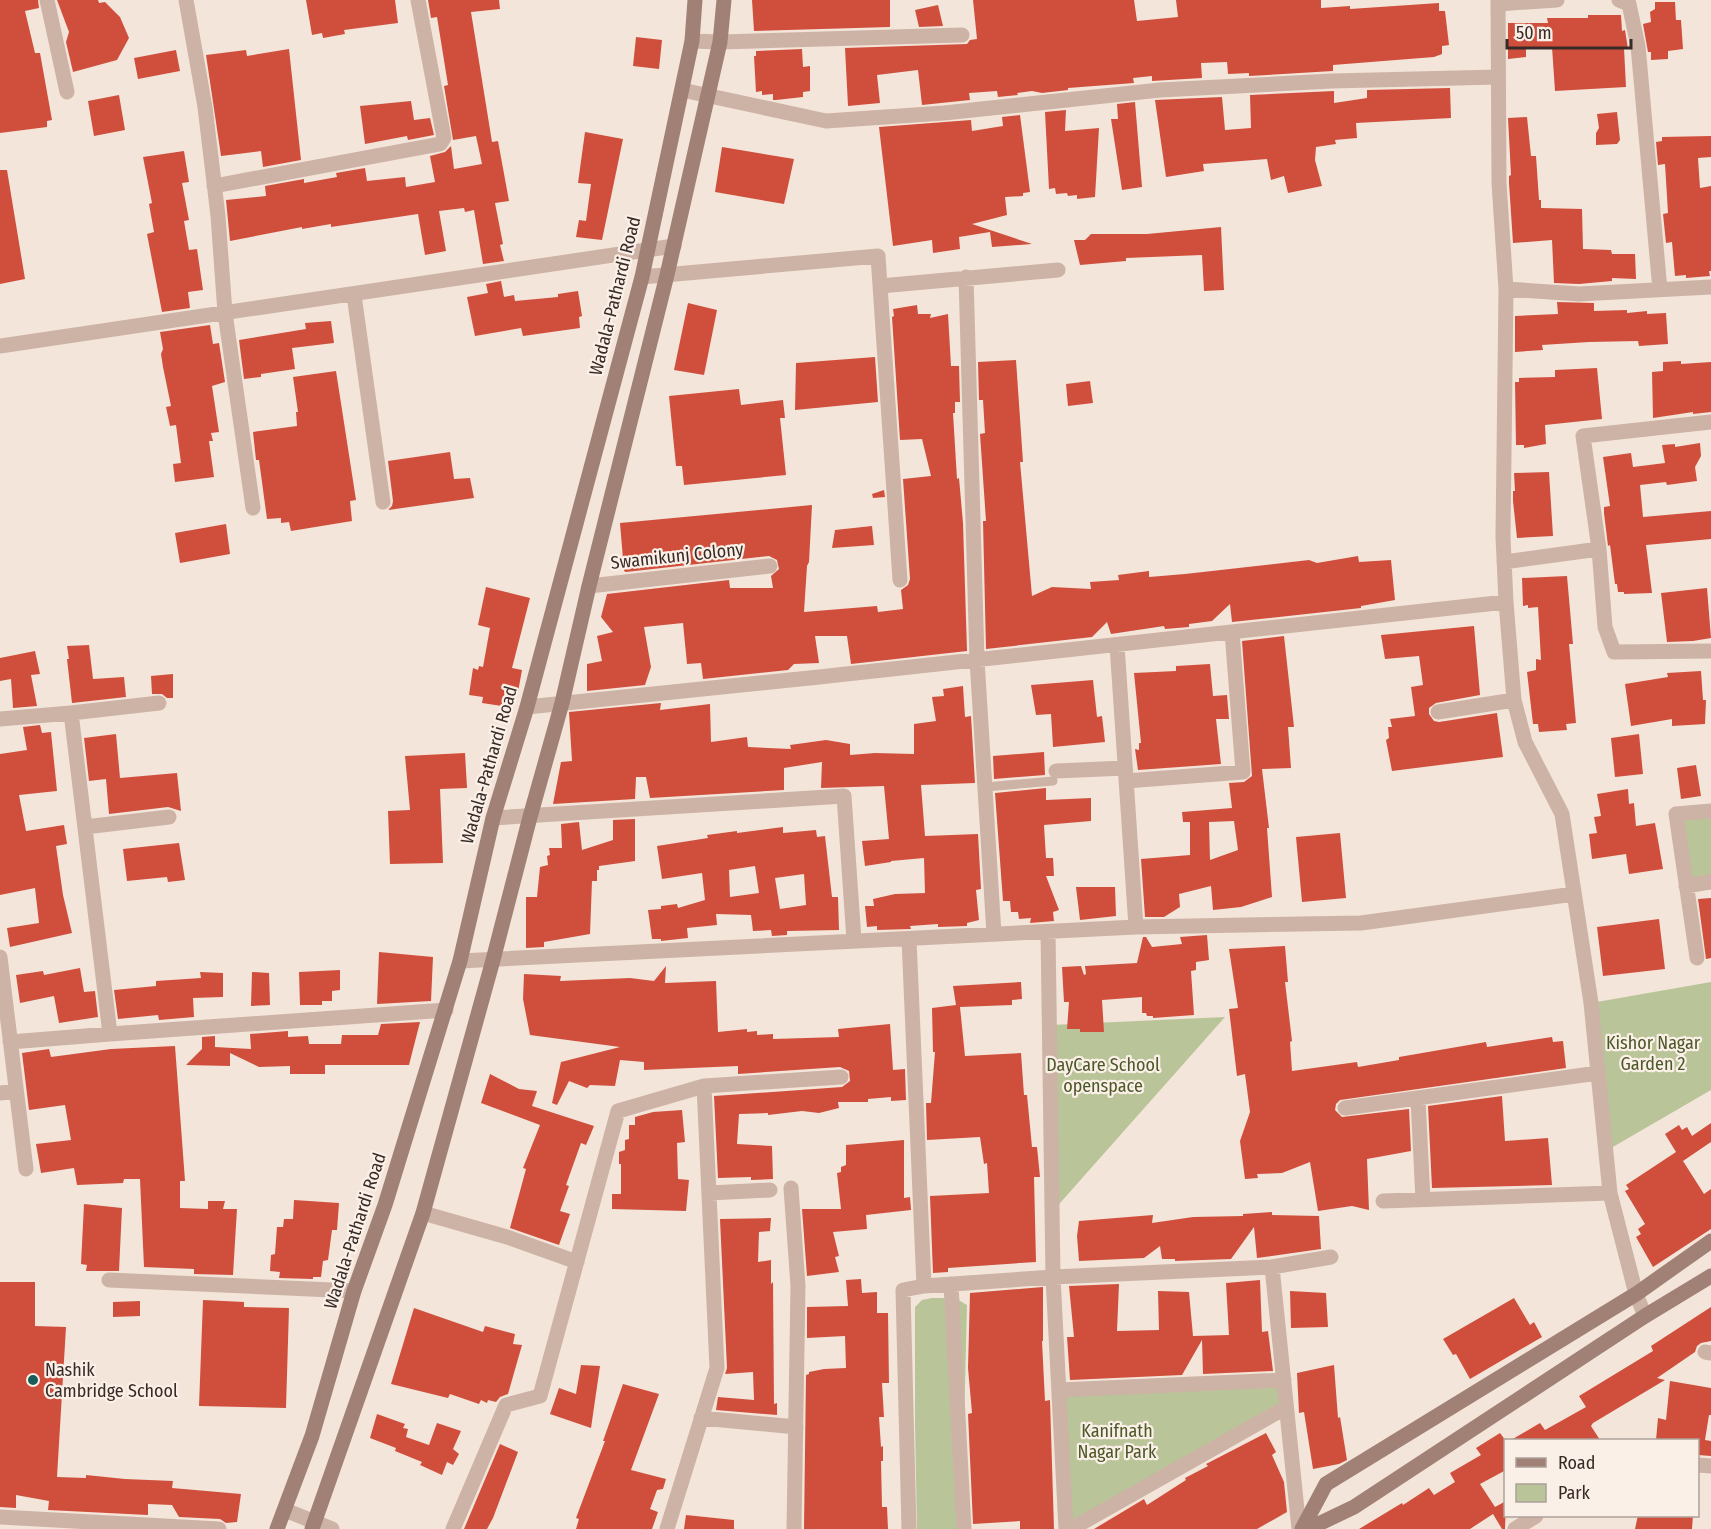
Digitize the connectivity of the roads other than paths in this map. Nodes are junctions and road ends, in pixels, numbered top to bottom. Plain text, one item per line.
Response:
1 (46, 0) edge
2 (186, 0) edge
3 (418, 0) edge
4 (695, 0) edge
5 (724, 0) edge
6 (1557, 0) edge
7 (1619, 0) edge
8 (1498, 2) edge
9 (962, 35) dead end
10 (692, 41) junction
11 (720, 42) junction
12 (1498, 77) junction
13 (682, 90) junction
14 (67, 92) dead end
15 (708, 95) junction
16 (214, 186) junction
17 (674, 246) junction
18 (648, 251) junction
19 (1058, 270) dead end
20 (667, 275) junction
21 (642, 277) junction
22 (966, 277) junction
23 (880, 286) junction
24 (1711, 287) edge
25 (1506, 289) junction
26 (1660, 290) junction
27 (354, 295) junction
28 (225, 313) junction
29 (0, 346) edge
30 (1711, 422) edge
31 (382, 502) dead end
32 (253, 508) dead end
33 (1599, 549) junction
34 (1504, 562) junction
35 (770, 566) dead end
36 (900, 580) dead end
37 (589, 586) junction
38 (1506, 602) junction
39 (1232, 632) junction
40 (1117, 645) junction
41 (1711, 651) edge
42 (977, 660) junction
43 (1514, 700) junction
44 (159, 703) dead end
45 (562, 703) junction
46 (526, 707) junction
47 (1438, 712) dead end
48 (70, 713) junction
49 (0, 719) edge
50 (1126, 774) junction
51 (1055, 776) joint
52 (986, 787) junction
53 (1711, 811) edge
54 (530, 817) junction
55 (169, 818) dead end
56 (493, 818) junction
57 (85, 827) junction
58 (1711, 882) edge
59 (1686, 886) junction
60 (1574, 894) junction
61 (1136, 927) junction
62 (1048, 932) junction
63 (994, 934) junction
64 (909, 939) junction
65 (854, 940) junction
66 (0, 957) edge
67 (1696, 958) dead end
68 (493, 960) junction
69 (460, 961) junction
70 (2, 998) edge
71 (446, 1010) junction
72 (110, 1034) junction
73 (10, 1042) junction
74 (1598, 1073) junction
75 (841, 1077) dead end
76 (704, 1086) junction
77 (16, 1091) junction
78 (0, 1092) edge
79 (1418, 1099) junction
80 (1345, 1108) dead end
81 (26, 1169) dead end
82 (791, 1188) dead end
83 (770, 1190) dead end
84 (709, 1193) junction
85 (1610, 1193) junction
86 (1423, 1200) junction
87 (1383, 1201) dead end
88 (423, 1213) junction
89 (1711, 1241) edge
90 (1331, 1257) dead end
91 (577, 1262) junction
92 (1272, 1267) junction
93 (1711, 1276) edge
94 (1053, 1277) junction
95 (109, 1280) dead end
96 (951, 1284) junction
97 (924, 1286) junction
98 (354, 1291) junction
99 (1636, 1294) junction
100 (1645, 1316) junction
101 (1284, 1380) junction
102 (1060, 1390) junction
103 (1285, 1408) junction
104 (701, 1418) junction
105 (796, 1428) junction
106 (285, 1510) junction
107 (0, 1517) edge
108 (1533, 1517) edge
109 (313, 1526) edge
110 (219, 1529) edge
111 (277, 1529) edge
112 (332, 1529) edge
113 (453, 1529) edge
114 (667, 1529) edge
115 (794, 1529) edge
116 (909, 1529) edge
117 (964, 1529) edge
118 (1066, 1529) edge
119 (1071, 1529) edge
120 (1300, 1529) edge
121 (1308, 1529) edge
122 (1515, 1529) edge

1 - 14 street
2 - 16 street
3 - 16 street
4 - 10 main road, Wadala-Pathardi Road
5 - 11 main road
6 - 8 street
7 - 26 street
8 - 12 street
9 - 11 street
10 - 11 street
10 - 13 main road, Wadala-Pathardi Road
11 - 15 main road
12 - 15 street
12 - 25 street
13 - 15 street
13 - 18 main road, Wadala-Pathardi Road
15 - 17 main road
16 - 28 street
17 - 18 street
17 - 20 main road
18 - 21 main road, Wadala-Pathardi Road
18 - 27 street
19 - 22 street
20 - 21 street
20 - 23 street
20 - 37 main road
21 - 46 main road, Wadala-Pathardi Road
22 - 23 street
22 - 42 street
23 - 36 street
24 - 26 street
25 - 26 street
25 - 34 street
27 - 28 street
27 - 31 street
28 - 29 street
28 - 32 street
30 - 33 street
33 - 34 street
33 - 41 street
34 - 38 street
35 - 37 street, Swamikunj Colony
37 - 45 main road
38 - 39 street
38 - 43 street
39 - 40 street
39 - 50 street
40 - 42 street
40 - 50 street
42 - 45 street
42 - 52 street
43 - 47 street
43 - 60 street
44 - 48 street
45 - 46 street
45 - 54 main road
46 - 56 main road, Wadala-Pathardi Road
48 - 49 street
48 - 57 street
50 - 51 street
50 - 61 street
51 - 52 lane
52 - 63 street
53 - 59 street
54 - 56 street
54 - 65 street
54 - 68 main road
55 - 57 street
56 - 69 main road, Wadala-Pathardi Road
57 - 72 street
58 - 59 street
59 - 67 street
60 - 61 street
60 - 74 street
61 - 62 street
62 - 63 street
62 - 94 street
63 - 64 street
64 - 65 street
64 - 97 street
65 - 68 street
66 - 70 street
68 - 69 street
68 - 88 main road
69 - 71 main road, Wadala-Pathardi Road
70 - 73 street
71 - 72 street
71 - 98 main road, Wadala-Pathardi Road
72 - 73 street
73 - 77 street
74 - 79 street
74 - 85 street
75 - 76 street
76 - 84 street
76 - 91 street
77 - 78 street
77 - 81 street
79 - 80 street
79 - 86 street
82 - 105 street
83 - 84 street
84 - 104 street
85 - 86 street
85 - 99 street
86 - 87 street
88 - 91 street
88 - 109 main road
89 - 99 main road
90 - 92 street
91 - 113 street
92 - 94 street
92 - 101 street
93 - 100 main road
94 - 96 street
94 - 102 street
95 - 98 street
96 - 97 street
96 - 117 street
97 - 116 street
98 - 106 main road, Wadala-Pathardi Road
99 - 100 street
99 - 120 main road
100 - 121 main road
101 - 102 street
101 - 103 street
102 - 118 street
103 - 119 street
103 - 120 street
104 - 105 street
104 - 114 street
105 - 115 street
106 - 109 street
106 - 111 main road, Wadala-Pathardi Road
107 - 110 street
108 - 122 street
109 - 112 street

